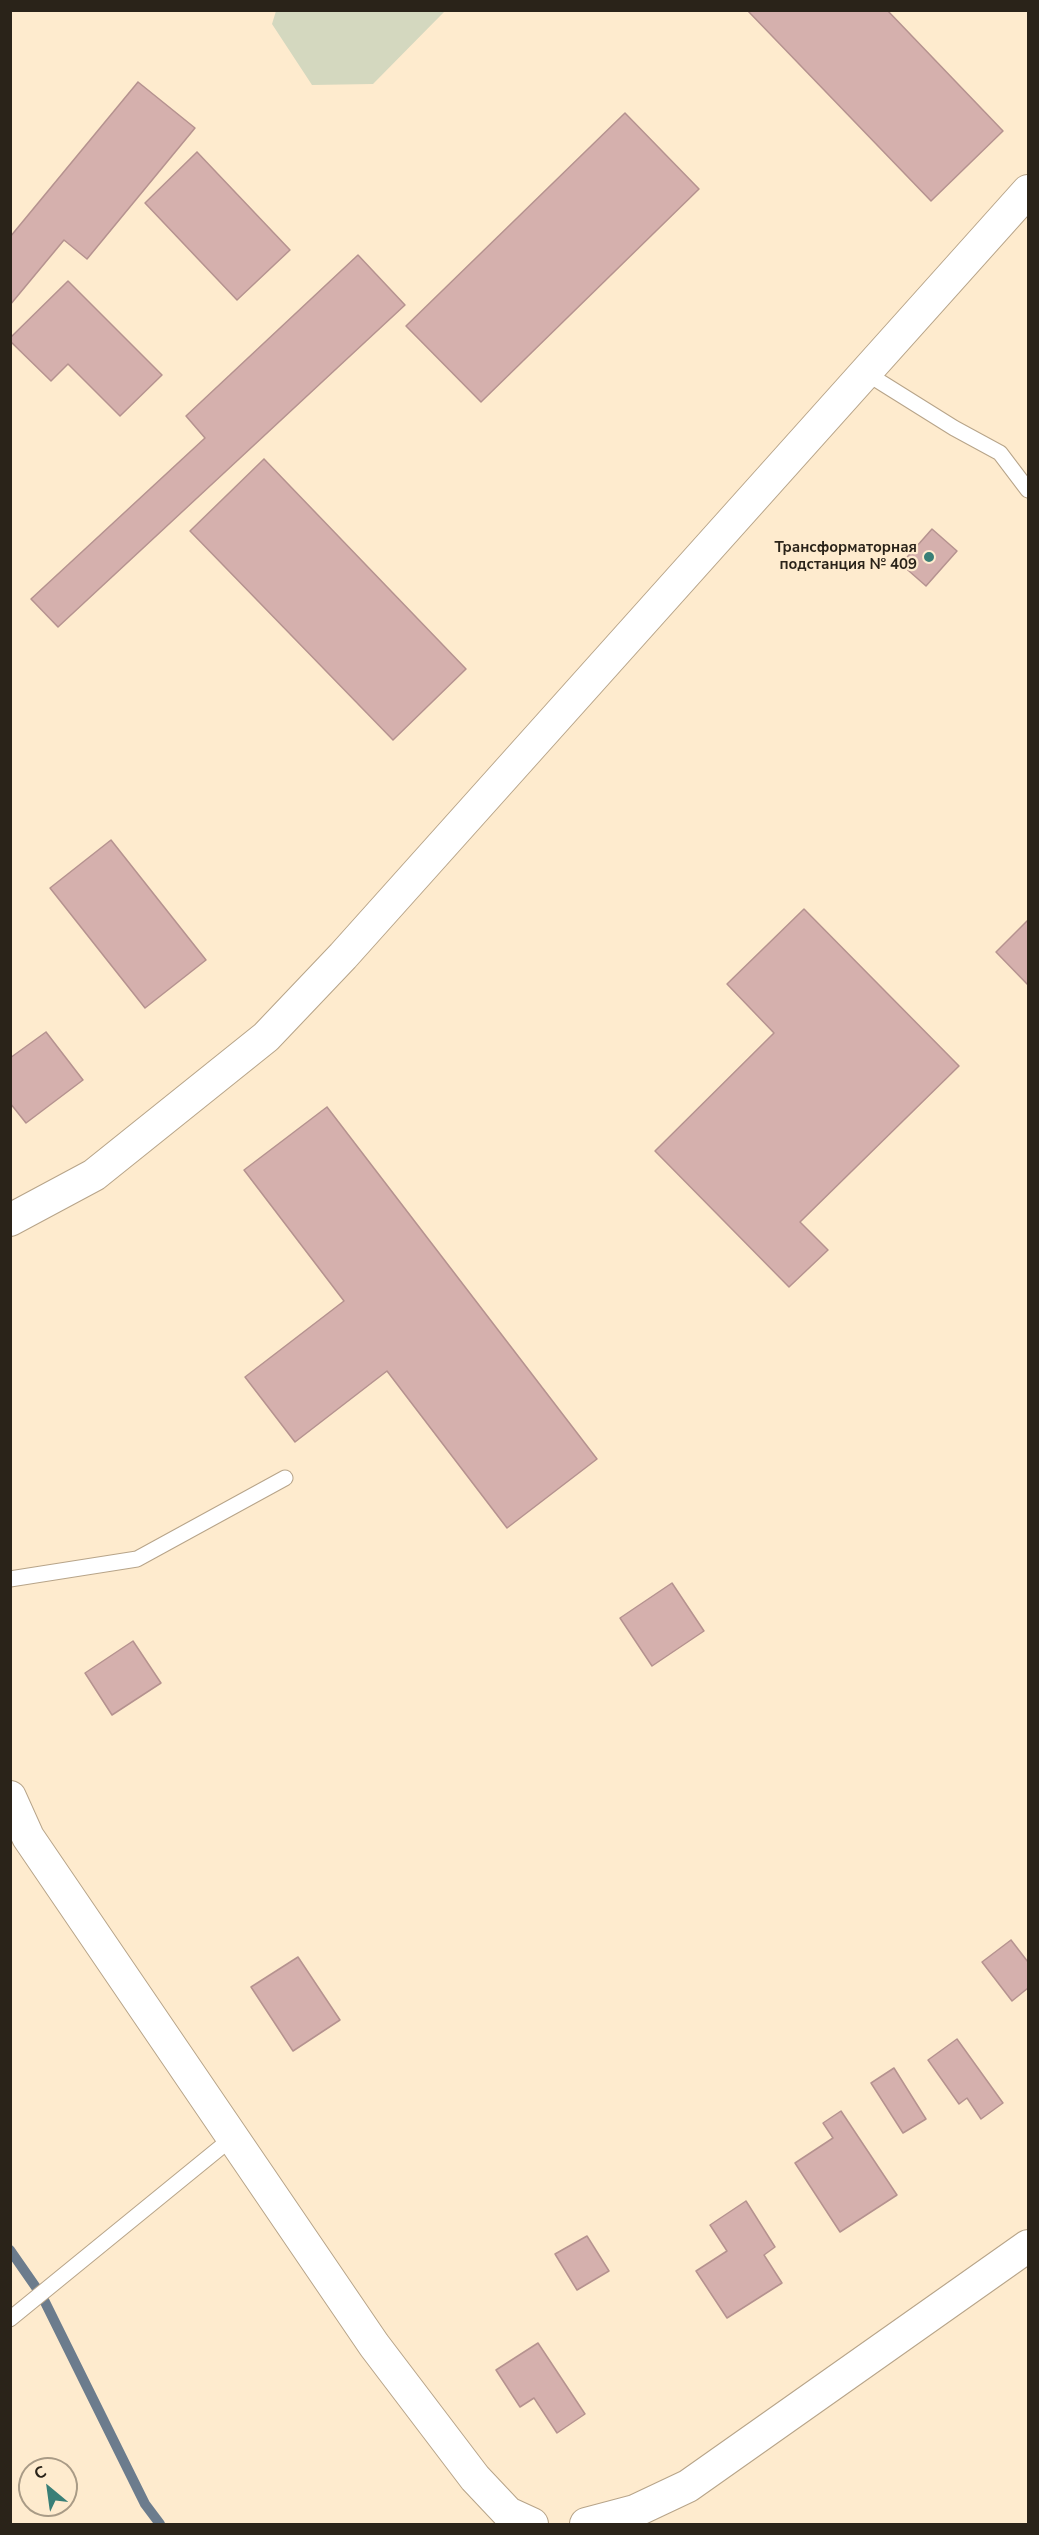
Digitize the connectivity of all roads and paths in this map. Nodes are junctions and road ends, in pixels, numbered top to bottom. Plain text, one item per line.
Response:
1 (1029, 191) edge
2 (866, 373) junction
3 (1029, 490) edge
4 (10, 1220) edge
5 (285, 1478) dead end
6 (10, 1580) edge
7 (10, 1797) edge
8 (232, 2138) junction
9 (1029, 2246) edge
10 (10, 2319) edge
11 (532, 2524) edge
12 (586, 2524) edge

1 - 2 street
2 - 3 lane
2 - 4 street
5 - 6 lane
7 - 8 street
8 - 10 lane
8 - 11 street
9 - 12 street

